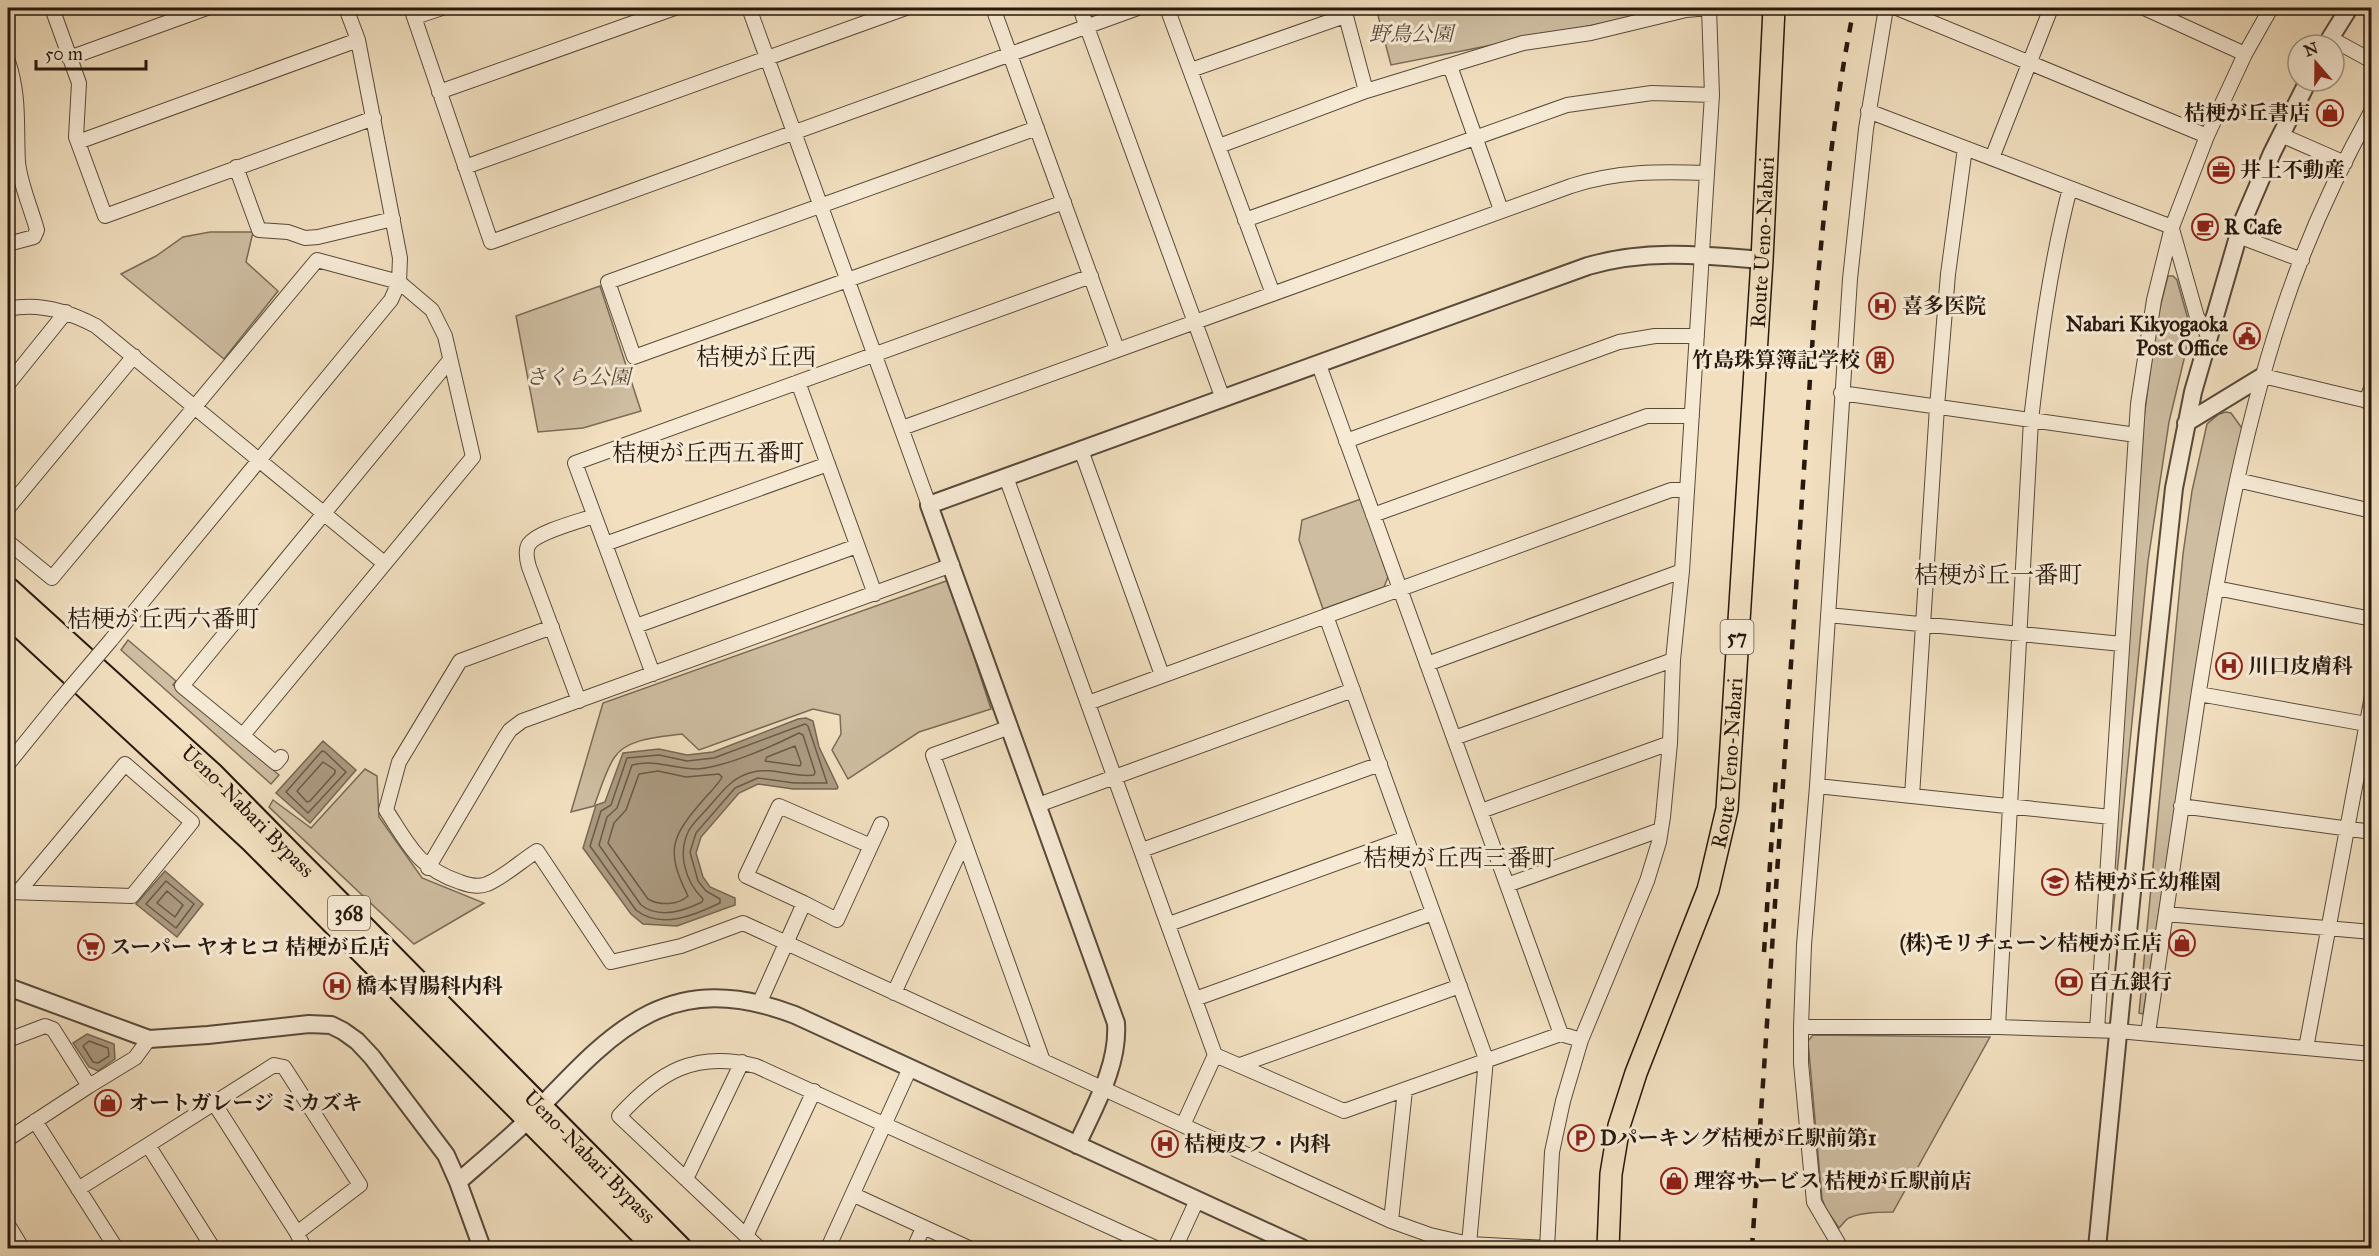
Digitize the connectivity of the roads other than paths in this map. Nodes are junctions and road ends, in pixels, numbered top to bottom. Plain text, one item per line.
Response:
1 (52, 8) edge
2 (207, 8) edge
3 (346, 8) edge
4 (442, 8) edge
5 (675, 8) edge
6 (749, 8) edge
7 (906, 8) edge
8 (993, 8) edge
9 (1080, 8) edge
10 (1138, 8) edge
11 (1167, 8) edge
12 (1774, 8) edge
13 (1886, 8) edge
14 (1897, 8) edge
15 (2051, 8) edge
16 (2144, 8) edge
17 (2271, 8) edge
18 (2349, 8) edge
19 (413, 12) edge
20 (1344, 12) edge
21 (1087, 26) junction
22 (2333, 33) edge
23 (357, 40) junction
24 (2346, 49) edge
25 (1010, 54) junction
26 (2245, 54) junction
27 (767, 57) junction
28 (69, 58) junction
29 (8, 61) edge
30 (2372, 61) edge
31 (2030, 62) junction
32 (1450, 66) junction
33 (1191, 70) junction
34 (1366, 91) junction
35 (12, 92) edge
36 (439, 92) junction
37 (2302, 93) edge
38 (1712, 95) junction
39 (2372, 110) edge
40 (1868, 111) junction
41 (374, 118) junction
42 (1037, 128) junction
43 (794, 132) junction
44 (2281, 135) junction
45 (2207, 136) junction
46 (1475, 137) junction
47 (78, 142) junction
48 (1219, 146) junction
49 (1965, 148) junction
50 (1992, 158) junction
51 (2345, 163) junction
52 (13, 166) edge
53 (236, 167) junction
54 (465, 167) junction
55 (1707, 173) junction
56 (2070, 188) junction
57 (1064, 202) junction
58 (821, 206) junction
59 (1501, 210) junction
60 (393, 219) junction
61 (1245, 220) junction
62 (2172, 227) junction
63 (2238, 236) junction
64 (8, 244) edge
65 (1702, 255) junction
66 (1762, 260) junction
67 (2302, 260) junction
68 (1091, 276) junction
69 (847, 280) junction
70 (399, 282) junction
71 (1273, 294) junction
72 (8, 309) edge
73 (66, 312) junction
74 (1195, 321) junction
75 (2208, 335) junction
76 (1696, 336) junction
77 (1117, 349) junction
78 (874, 354) junction
79 (134, 356) junction
80 (450, 360) junction
81 (1319, 365) junction
82 (2263, 376) junction
83 (798, 382) junction
84 (8, 384) edge
85 (2372, 386) edge
86 (1841, 393) junction
87 (1223, 399) junction
88 (2369, 402) edge
89 (196, 407) junction
90 (1937, 407) junction
91 (1692, 416) junction
92 (2031, 420) junction
93 (2187, 423) junction
94 (902, 428) junction
95 (2136, 435) junction
96 (1346, 441) junction
97 (1081, 450) junction
98 (260, 460) junction
99 (828, 464) junction
100 (1006, 477) junction
101 (2238, 480) junction
102 (1687, 490) junction
103 (929, 505) junction
104 (8, 508) edge
105 (2372, 511) edge
106 (324, 513) junction
107 (1373, 515) junction
108 (594, 516) junction
109 (8, 542) edge
110 (605, 544) junction
111 (857, 546) junction
112 (384, 562) junction
113 (952, 565) junction
114 (1682, 571) junction
115 (2216, 588) junction
116 (8, 589) edge
117 (1400, 589) junction
118 (875, 594) junction
119 (8, 615) edge
120 (1827, 615) junction
121 (1326, 616) junction
122 (2372, 619) edge
123 (1924, 626) junction
124 (552, 627) junction
125 (636, 627) junction
126 (2019, 634) junction
127 (2122, 644) junction
128 (1673, 660) junction
129 (1427, 664) junction
130 (653, 674) junction
131 (1162, 675) junction
132 (1353, 690) junction
133 (2199, 694) junction
134 (2372, 696) edge
135 (579, 701) junction
136 (1088, 702) junction
137 (2368, 724) edge
138 (1010, 727) junction
139 (243, 735) junction
140 (1454, 738) junction
141 (1670, 743) junction
142 (281, 757) dead end
143 (8, 764) edge
144 (1380, 764) junction
145 (1115, 776) junction
146 (1817, 786) junction
147 (1912, 796) junction
148 (1038, 805) junction
149 (2181, 806) junction
150 (2009, 807) junction
151 (1481, 811) junction
152 (2111, 817) junction
153 (881, 824) dead end
154 (2346, 828) junction
155 (1660, 830) junction
156 (2372, 832) edge
157 (1406, 838) junction
158 (964, 842) junction
159 (871, 846) junction
160 (1142, 850) junction
161 (428, 868) junction
162 (1507, 885) junction
163 (13, 892) edge
164 (804, 903) junction
165 (1433, 913) junction
166 (2166, 914) junction
167 (1169, 924) junction
168 (2329, 929) junction
169 (2372, 933) edge
170 (785, 944) junction
171 (1460, 986) junction
172 (8, 987) edge
173 (894, 993) junction
174 (1195, 999) junction
175 (759, 1004) junction
176 (1801, 1027) junction
177 (1998, 1027) junction
178 (2097, 1030) junction
179 (2118, 1031) junction
180 (2148, 1033) junction
181 (1561, 1034) junction
182 (149, 1039) junction
183 (8, 1040) edge
184 (1581, 1040) junction
185 (2306, 1048) junction
186 (2372, 1054) edge
187 (1215, 1055) junction
188 (1486, 1059) junction
189 (1043, 1061) junction
190 (742, 1062) junction
191 (1240, 1065) junction
192 (910, 1068) junction
193 (89, 1086) junction
194 (1102, 1090) junction
195 (1405, 1090) junction
196 (814, 1091) junction
197 (214, 1103) junction
198 (534, 1113) junction
199 (35, 1121) junction
200 (886, 1124) junction
201 (1183, 1125) junction
202 (8, 1139) edge
203 (147, 1145) junction
204 (1077, 1145) junction
205 (686, 1179) junction
206 (458, 1182) junction
207 (78, 1189) junction
208 (854, 1195) junction
209 (1197, 1200) junction
210 (1391, 1221) junction
211 (8, 1225) edge
212 (923, 1228) junction
213 (297, 1233) junction
214 (746, 1236) junction
215 (1468, 1244) junction
216 (22, 1248) edge
217 (116, 1248) edge
218 (213, 1248) edge
219 (304, 1248) edge
220 (482, 1248) edge
221 (656, 1248) edge
222 (680, 1248) edge
223 (759, 1248) edge
224 (828, 1248) edge
225 (914, 1248) edge
226 (969, 1248) edge
227 (1156, 1248) edge
228 (1175, 1248) edge
229 (1302, 1248) edge
230 (1608, 1248) edge
231 (1840, 1248) edge
232 (2097, 1248) edge

1 - 28 street
2 - 28 street
3 - 23 street
4 - 19 street
5 - 36 street
6 - 27 street
7 - 27 street
8 - 25 street
9 - 21 street
10 - 21 street
11 - 33 street
12 - 66 main road, Route Ueno-Nabari / 57
13 - 40 street
14 - 31 street
15 - 31 street
16 - 26 street
17 - 26 street
18 - 22 street
19 - 36 street
20 - 33 street
20 - 34 street
21 - 25 street
21 - 74 street
23 - 41 street
23 - 47 street
24 - 30 street
25 - 42 street
25 - 43 street
26 - 45 street
27 - 43 street
27 - 54 street
28 - 47 street
29 - 35 street
31 - 45 street
31 - 50 street
32 - 34 street
32 - 38 street
32 - 46 street
33 - 48 street
34 - 48 street
35 - 52 street
36 - 54 street
37 - 44 street
38 - 46 street
38 - 55 street
39 - 51 street
40 - 49 street
40 - 86 street
41 - 53 street
41 - 60 street
42 - 57 street
42 - 58 street
43 - 54 street
43 - 58 street
44 - 51 street
44 - 63 street
45 - 62 street
46 - 59 street
46 - 61 street
47 - 53 street
48 - 61 street
49 - 50 street
49 - 90 street
50 - 56 street
51 - 67 street
52 - 64 street
53 - 60 street
55 - 59 street
55 - 65 street
56 - 62 street
56 - 92 street
57 - 68 street
57 - 69 street
58 - 69 street
58 - 69 street
59 - 71 street
60 - 70 street
61 - 71 street
62 - 75 street
62 - 95 street
63 - 67 street
63 - 75 street
65 - 66 street
65 - 76 street
65 - 81 street
66 - 230 main road, Route Ueno-Nabari / 57
67 - 82 street
68 - 77 street
68 - 78 street
69 - 78 street
70 - 80 street
70 - 89 street
70 - 98 street
71 - 74 street
72 - 73 street
73 - 79 street
73 - 84 street
74 - 77 street
74 - 87 street
75 - 93 street
76 - 91 street
76 - 96 street
77 - 94 street
78 - 83 street
78 - 94 street
79 - 89 street
79 - 104 street
80 - 106 street
80 - 112 street
81 - 87 street
81 - 96 street
82 - 88 street
82 - 93 street
82 - 101 street
83 - 99 street
83 - 108 street
85 - 88 street
86 - 90 street
86 - 120 street
87 - 97 street
89 - 98 street
89 - 109 street
90 - 92 street
90 - 123 street
91 - 102 street
91 - 107 street
92 - 95 street
92 - 126 street
93 - 179 street
94 - 103 street
95 - 127 street
96 - 107 street
97 - 100 street
97 - 131 street
98 - 106 street
98 - 143 street, bridge
99 - 110 street
99 - 111 street
100 - 103 street
100 - 136 street
101 - 105 street
101 - 115 street
102 - 114 street
102 - 117 street
103 - 113 street
106 - 112 street
106 - 139 street
107 - 117 street
108 - 110 street
108 - 124 street
110 - 125 street
111 - 118 street
111 - 125 street
112 - 139 street
113 - 118 street
113 - 138 street
114 - 128 street
114 - 129 street
115 - 122 street
115 - 133 street
116 - 198 highway, Ueno-Nabari Bypass / 368
117 - 121 street
117 - 129 street
118 - 130 street
119 - 198 highway, Ueno-Nabari Bypass / 368
120 - 123 street
120 - 146 street
121 - 131 street
121 - 132 street
123 - 126 street
123 - 147 street
124 - 135 street
124 - 161 street
125 - 130 street
126 - 127 street
126 - 150 street
127 - 152 street
128 - 140 street
128 - 141 street
129 - 140 street
130 - 135 street
131 - 136 street
132 - 144 street
132 - 145 street
133 - 137 street
133 - 149 street
134 - 137 street
135 - 161 street
136 - 145 street
137 - 154 street
138 - 148 street
138 - 158 street
139 - 142 street
140 - 151 street
141 - 151 street
141 - 155 street
144 - 157 street
144 - 160 street
145 - 148 street
145 - 160 street
146 - 147 street
146 - 176 street
147 - 150 street
148 - 194 street
149 - 154 street
149 - 166 street
150 - 152 street
150 - 177 street
151 - 162 street
152 - 178 street
153 - 159 street
154 - 156 street
154 - 168 street
155 - 162 street
155 - 184 street
157 - 165 street
157 - 167 street
158 - 173 street
158 - 189 street
159 - 164 street
159 - 164 street
160 - 167 street
161 - 170 street
162 - 181 street
163 - 163 street
164 - 170 street
165 - 171 street
165 - 174 street
166 - 168 street
166 - 180 street
167 - 174 street
168 - 169 street
168 - 185 street
170 - 173 street
170 - 175 street
171 - 188 street
171 - 191 street
172 - 182 street
173 - 189 street
174 - 187 street
175 - 192 street
175 - 198 street
176 - 177 street
176 - 231 street
177 - 178 street
178 - 179 street
179 - 180 street
179 - 232 street
180 - 185 street
181 - 184 street
181 - 188 street
182 - 193 street
182 - 206 street
183 - 193 street
184 - 215 street
185 - 186 street
187 - 191 street
187 - 201 street
188 - 195 street
188 - 215 street
189 - 194 street
190 - 196 street
190 - 205 street
190 - 205 street
191 - 195 street
192 - 200 street
192 - 204 street
193 - 199 street
194 - 201 street
194 - 204 street
195 - 210 street
196 - 200 street
196 - 214 street
197 - 203 street
197 - 213 street
197 - 213 street
198 - 206 street
198 - 221 highway, Ueno-Nabari Bypass / 368
198 - 222 highway, Ueno-Nabari Bypass / 368
199 - 202 street
199 - 207 street
200 - 208 street
200 - 227 street
201 - 210 street
203 - 207 street
203 - 218 street
204 - 209 street
205 - 214 street
206 - 220 street
207 - 217 street
208 - 212 street
208 - 224 street
209 - 228 street
209 - 229 street
210 - 215 street
211 - 216 street
212 - 225 street
212 - 226 street
213 - 219 street
214 - 223 street

